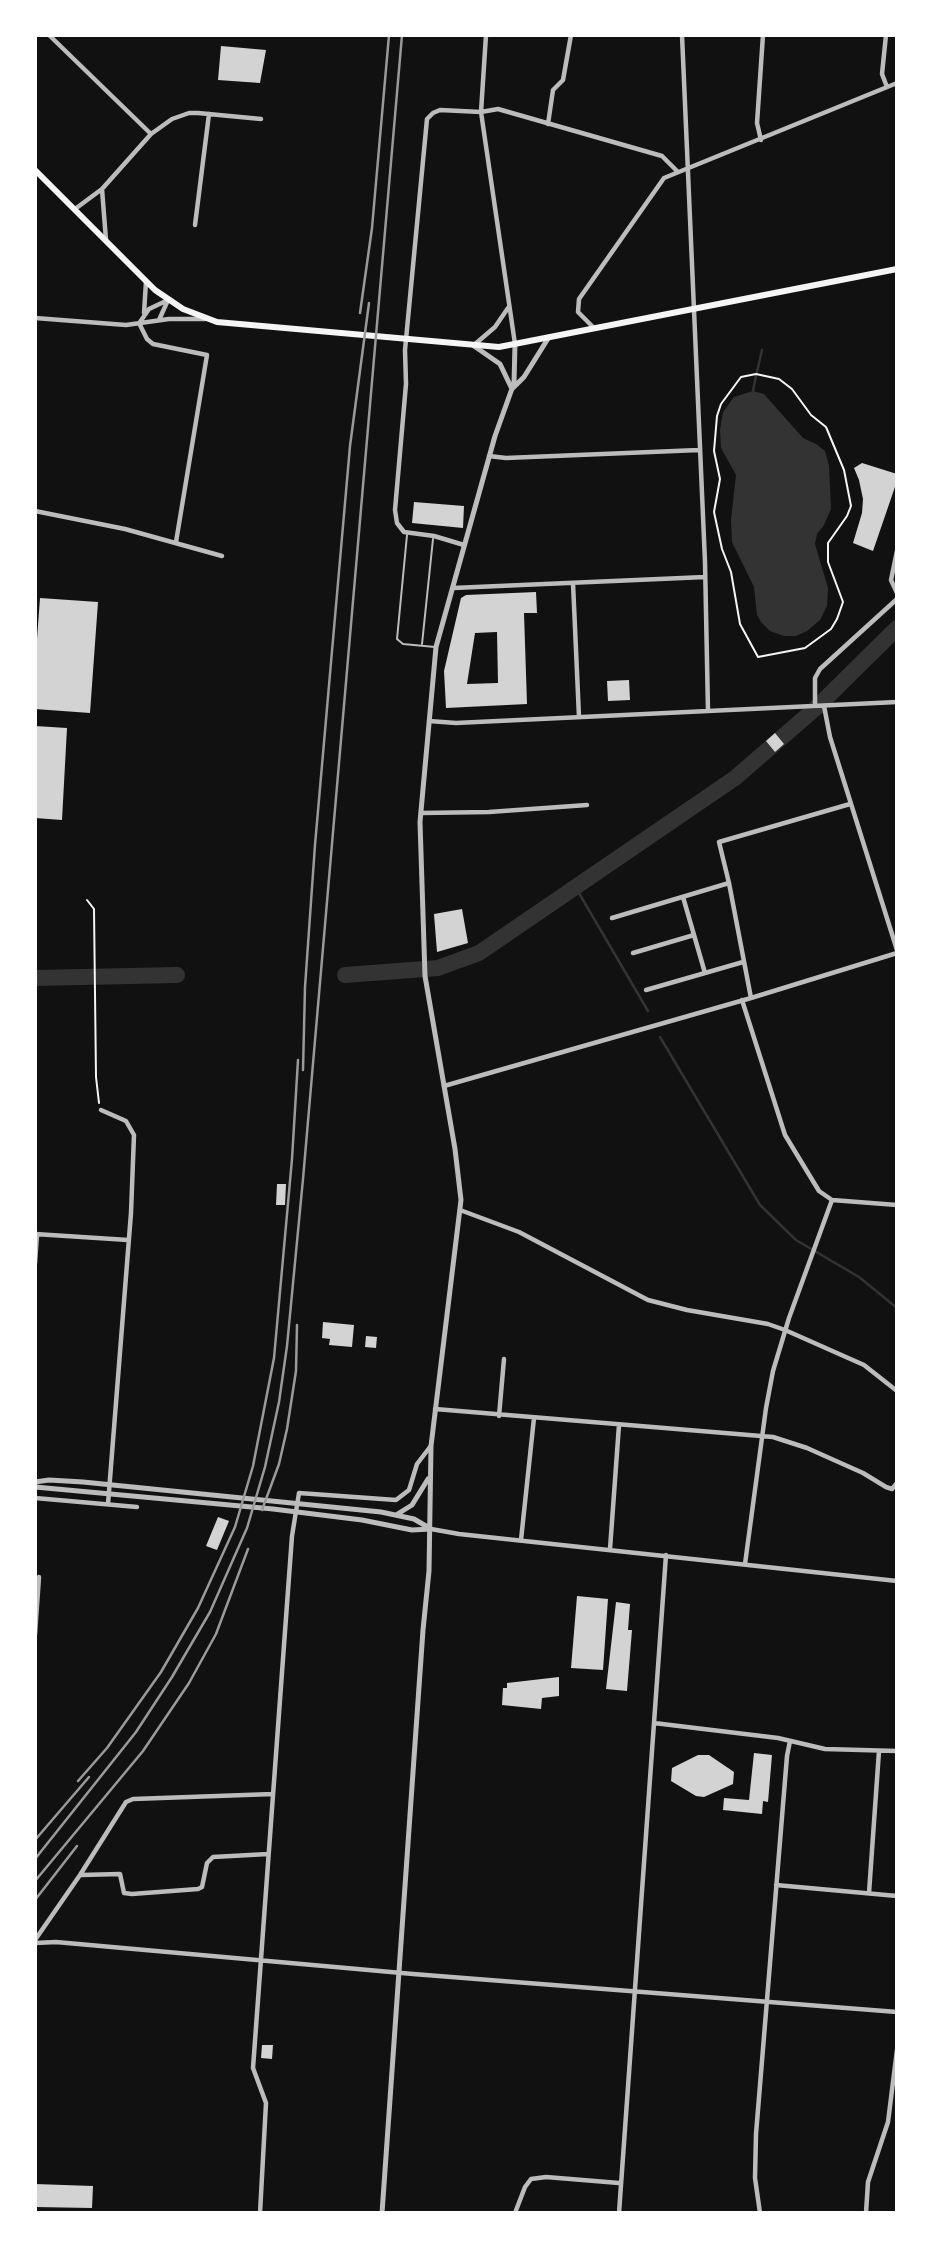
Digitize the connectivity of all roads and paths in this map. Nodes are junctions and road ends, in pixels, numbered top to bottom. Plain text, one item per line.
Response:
1 (49, 35) edge
2 (486, 35) edge
3 (570, 35) edge
4 (682, 35) edge
5 (763, 35) edge
6 (887, 35) edge
7 (897, 83) edge
8 (887, 87) junction
9 (481, 112) junction
10 (209, 114) junction
11 (261, 119) dead end
12 (548, 124) junction
13 (150, 134) junction
14 (761, 140) junction
15 (688, 167) junction
16 (35, 170) edge
17 (677, 171) junction
18 (102, 189) junction
19 (75, 209) junction
20 (195, 225) dead end
21 (106, 241) junction
22 (897, 269) edge
23 (146, 282) junction
24 (168, 300) junction
25 (508, 307) junction
26 (694, 308) junction
27 (144, 314) junction
28 (35, 318) edge
29 (205, 319) junction
30 (158, 321) junction
31 (139, 323) junction
32 (593, 327) junction
33 (549, 337) junction
34 (515, 344) junction
35 (474, 346) junction
36 (512, 390) junction
37 (699, 450) junction
38 (489, 456) junction
39 (35, 511) edge
40 (407, 533) junction
41 (434, 536) junction
42 (176, 542) junction
43 (464, 545) junction
44 (897, 551) edge
45 (222, 556) dead end
46 (705, 577) junction
47 (573, 583) junction
48 (453, 588) junction
49 (897, 593) edge
50 (897, 599) edge
51 (421, 646) junction
52 (436, 647) junction
53 (785, 652) joint
54 (897, 702) edge
55 (815, 706) junction
56 (824, 706) junction
57 (708, 711) junction
58 (579, 717) junction
59 (428, 721) junction
60 (850, 804) junction
61 (587, 805) dead end
62 (421, 813) junction
63 (729, 883) junction
64 (683, 897) junction
65 (87, 900) dead end
66 (612, 918) dead end
67 (694, 935) junction
68 (897, 951) edge
69 (633, 953) dead end
70 (743, 962) junction
71 (705, 973) junction
72 (646, 990) dead end
73 (751, 998) junction
74 (742, 1000) junction
75 (444, 1086) junction
76 (102, 1110) joint
77 (832, 1200) junction
78 (897, 1205) edge
79 (460, 1210) junction
80 (36, 1235) edge
81 (129, 1240) junction
82 (35, 1263) edge
83 (785, 1330) junction
84 (503, 1359) dead end
85 (897, 1391) edge
86 (435, 1409) junction
87 (499, 1416) junction
88 (534, 1418) junction
89 (619, 1425) junction
90 (762, 1435) junction
91 (431, 1446) junction
92 (429, 1477) junction
93 (897, 1483) edge
94 (35, 1484) edge
95 (95, 1487) junction
96 (35, 1498) edge
97 (108, 1504) junction
98 (137, 1507) dead end
99 (396, 1515) junction
100 (430, 1529) junction
101 (521, 1540) junction
102 (610, 1549) junction
103 (666, 1555) junction
104 (746, 1564) junction
105 (38, 1577) dead end
106 (897, 1581) edge
107 (35, 1634) edge
108 (654, 1723) junction
109 (790, 1741) junction
110 (879, 1751) junction
111 (897, 1751) edge
112 (273, 1794) junction
113 (268, 1854) junction
114 (80, 1875) junction
115 (776, 1885) junction
116 (869, 1893) junction
117 (897, 1896) edge
118 (35, 1942) edge
119 (260, 1959) junction
120 (400, 1972) junction
121 (636, 1990) junction
122 (767, 2001) junction
123 (897, 2012) edge
124 (897, 2050) edge
125 (620, 2183) junction
126 (260, 2213) edge
127 (382, 2213) edge
128 (515, 2213) edge
129 (619, 2213) edge
130 (760, 2213) edge
131 (866, 2213) edge

1 - 13 street
2 - 9 street
3 - 12 street
4 - 15 street
5 - 14 street
6 - 8 street
7 - 8 street
8 - 14 street
9 - 12 street
9 - 25 street
9 - 40 street
10 - 11 street
10 - 13 street
10 - 20 street
12 - 17 street
13 - 18 street
14 - 15 street
15 - 17 street
15 - 26 street
16 - 19 main road
17 - 32 street
18 - 19 street
18 - 21 street
19 - 21 main road
21 - 23 main road
22 - 26 main road
23 - 24 main road
23 - 27 street
24 - 27 street
24 - 29 main road
24 - 30 street
25 - 34 street
25 - 35 street
26 - 32 main road
26 - 37 street
27 - 31 street
28 - 31 street
29 - 30 street
29 - 35 main road
30 - 31 street
31 - 42 street
32 - 33 main road
33 - 34 main road
33 - 36 street
34 - 35 main road
34 - 36 street
35 - 36 street
36 - 38 street
37 - 38 street
37 - 46 street
38 - 43 street
39 - 42 street
40 - 41 street
40 - 51 lane
41 - 43 street
41 - 51 lane
42 - 45 street
43 - 48 street
44 - 49 street
46 - 47 street
46 - 57 street
47 - 48 street
47 - 58 street
48 - 52 street
50 - 55 street
51 - 52 lane
52 - 59 street
53 - 53 path
54 - 56 street
55 - 56 street
55 - 57 street
56 - 60 street
57 - 58 street
58 - 59 street
59 - 62 street
60 - 63 street
60 - 68 street
61 - 62 street
62 - 75 street
63 - 64 street
63 - 70 street
64 - 66 street
64 - 67 street
65 - 76 path
67 - 69 street
67 - 71 street
68 - 73 street
70 - 71 street
70 - 73 street
71 - 72 street
73 - 74 street
74 - 75 street
74 - 77 street
75 - 79 street
76 - 81 street
77 - 78 street
77 - 83 street
79 - 83 street
79 - 86 street
80 - 81 street
80 - 82 street
81 - 97 street
83 - 85 street
83 - 90 street
84 - 87 street
86 - 87 street
86 - 91 street
87 - 88 street
88 - 89 street
88 - 101 street
89 - 90 street
89 - 102 street
90 - 93 street
90 - 104 street
91 - 92 street
91 - 112 street
92 - 99 street
92 - 100 street
94 - 95 street
95 - 99 street
95 - 100 street
96 - 97 street
97 - 98 street
99 - 100 street
100 - 101 street
100 - 120 street
101 - 102 street
102 - 103 street
103 - 104 street
103 - 108 street
104 - 106 street
105 - 107 street
108 - 109 street
108 - 121 street
109 - 110 street
109 - 115 street
110 - 111 street
110 - 116 street
112 - 113 street
112 - 114 street
113 - 114 street
113 - 119 street
114 - 118 street
115 - 116 street
115 - 122 street
116 - 117 street
118 - 119 street
119 - 120 street
119 - 126 street
120 - 121 street
120 - 127 street
121 - 122 street
121 - 125 street
122 - 123 street
122 - 130 street
124 - 131 street
125 - 128 street
125 - 129 street

